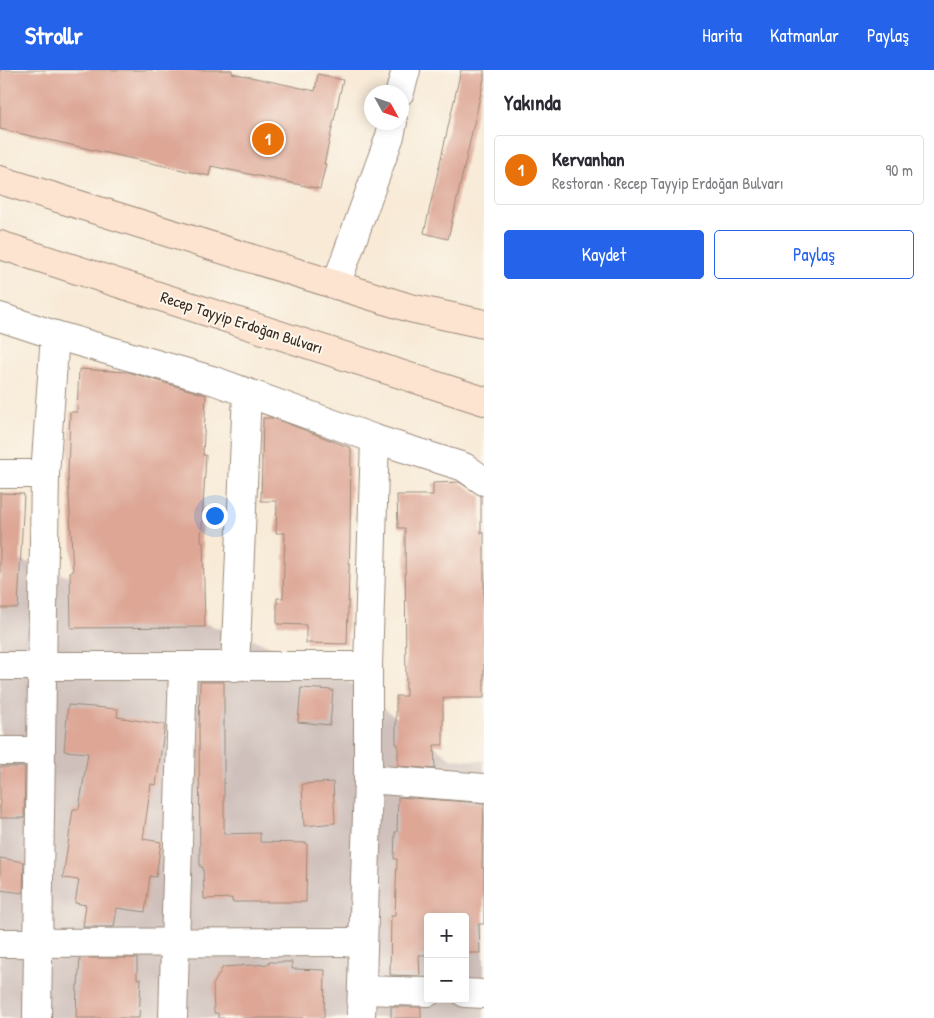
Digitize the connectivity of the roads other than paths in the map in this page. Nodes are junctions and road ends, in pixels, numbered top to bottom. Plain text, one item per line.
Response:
1 (406, 70) edge
2 (402, 85) edge
3 (391, 130) edge
4 (0, 180) edge
5 (0, 245) edge
6 (336, 285) junction
7 (0, 317) edge
8 (484, 324) edge
9 (55, 335) junction
10 (247, 393) junction
11 (484, 401) edge
12 (376, 439) junction
13 (0, 474) edge
14 (45, 474) junction
15 (484, 481) edge
16 (0, 666) edge
17 (42, 666) junction
18 (183, 666) junction
19 (235, 666) junction
20 (368, 666) junction
21 (0, 751) edge
22 (41, 751) junction
23 (368, 778) junction
24 (484, 788) edge
25 (363, 942) junction
26 (0, 943) edge
27 (38, 943) junction
28 (175, 943) junction
29 (362, 990) junction
30 (424, 992) edge
31 (469, 993) edge
32 (484, 994) edge
33 (38, 1018) edge
34 (172, 1018) edge
35 (361, 1018) edge

1 - 2 street
3 - 6 street
4 - 6 main road
5 - 11 main road, Recep Tayyip Erdoğan Bulvarı
6 - 8 main road
7 - 9 street
9 - 10 street
9 - 14 street
10 - 12 street
10 - 19 street
12 - 15 street
12 - 20 street
13 - 14 street
14 - 17 street
16 - 17 street
17 - 18 street
17 - 22 street
18 - 19 street
18 - 28 street
19 - 20 street
20 - 23 street
21 - 22 street
22 - 27 street
23 - 24 street
23 - 25 street
25 - 28 street
25 - 29 street
26 - 27 street
27 - 28 street
27 - 33 street
28 - 34 street
29 - 30 street
29 - 35 street
31 - 32 street

